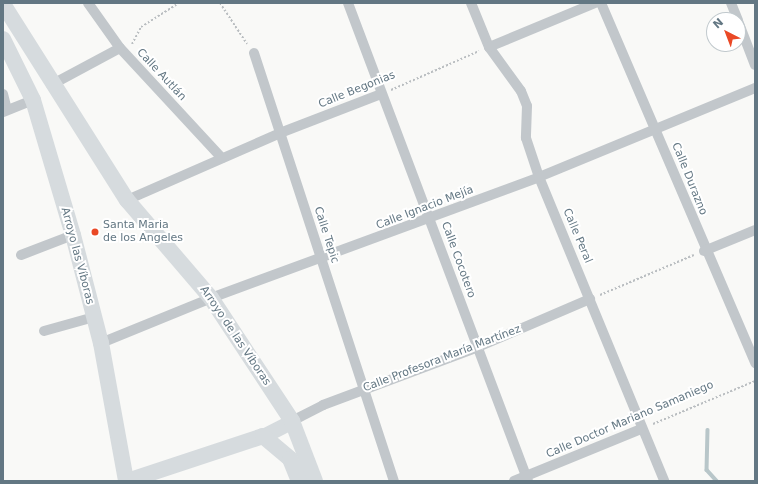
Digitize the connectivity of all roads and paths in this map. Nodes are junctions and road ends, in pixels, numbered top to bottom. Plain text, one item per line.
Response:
1 (88, 3) edge
2 (179, 3) edge
3 (220, 3) edge
4 (348, 3) edge
5 (471, 3) edge
6 (595, 3) edge
7 (601, 3) edge
8 (3, 4) edge
9 (3, 39) edge
10 (746, 41) edge
11 (489, 47) junction
12 (120, 48) junction
13 (254, 53) joint
14 (130, 59) junction
15 (755, 64) edge
16 (51, 85) junction
17 (755, 88) edge
18 (3, 94) edge
19 (381, 94) junction
20 (33, 100) junction
21 (5, 111) edge
22 (656, 129) junction
23 (280, 133) junction
24 (222, 158) junction
25 (539, 177) junction
26 (127, 200) junction
27 (430, 218) junction
28 (755, 230) edge
29 (73, 235) junction
30 (704, 250) junction
31 (21, 255) dead end
32 (322, 260) junction
33 (211, 298) junction
34 (590, 299) junction
35 (94, 318) junction
36 (44, 331) dead end
37 (101, 343) junction
38 (478, 347) junction
39 (755, 363) edge
40 (755, 381) edge
41 (365, 388) junction
42 (292, 421) junction
43 (641, 429) junction
44 (263, 436) junction
45 (527, 479) edge
46 (126, 481) edge
47 (299, 481) edge
48 (315, 481) edge
49 (394, 481) edge
50 (514, 481) edge
51 (664, 481) edge

1 - 12 street, Calle Autlán
2 - 14 path
3 - 13 path
4 - 19 street, Calle Cocotero
5 - 11 street, Calle Peral
6 - 11 street
7 - 22 street, Calle Durazno
8 - 16 main road
9 - 20 main road, Arroyo las Víboras
10 - 15 street
11 - 19 path, Calle Begonias
11 - 25 street, Calle Peral
12 - 14 street, Calle Autlán
12 - 16 street
13 - 23 street, Calle Tepic
14 - 24 street, Calle Autlán
16 - 26 main road, Arroyo de las Víboras
17 - 22 street, Calle Ignacio Mejía
18 - 21 street
19 - 23 street, Calle Begonias
19 - 27 street, Calle Cocotero
20 - 21 street
20 - 29 main road, Arroyo las Víboras
22 - 25 street, Calle Ignacio Mejía
22 - 30 street, Calle Durazno
23 - 24 street, Calle Begonias
23 - 32 street, Calle Tepic
24 - 26 street, Calle Begonias
25 - 27 street, Calle Ignacio Mejía
25 - 34 street, Calle Peral
26 - 33 main road, Arroyo de las Víboras
27 - 32 street, Calle Ignacio Mejía
27 - 38 street, Calle Cocotero
28 - 30 street
29 - 31 street
29 - 35 main road, Arroyo las Víboras
30 - 34 path
30 - 39 street, Calle Durazno
32 - 33 street, Calle Ignacio Mejía
32 - 41 street, Calle Tepic
33 - 37 street, Calle Ignacio Mejía
33 - 42 main road, Arroyo de las Víboras
34 - 38 street, Calle Profesora María Martínez
34 - 43 street, Calle Peral
35 - 36 street
35 - 37 main road, Arroyo las Víboras
37 - 46 main road, Arroyo las Víboras
38 - 41 street, Calle Profesora María Martínez
38 - 45 street, Calle Cocotero
40 - 43 path, Calle Doctor Mariano Samaniego
41 - 42 street, Calle Profesora María Martínez
41 - 49 street, Calle Tepic
42 - 44 main road, Calle Profesora María Martínez
42 - 48 main road, Arroyo de las Víboras
43 - 45 street, Calle Doctor Mariano Samaniego
43 - 51 street, Calle Peral
44 - 46 main road, Calle Profesora María Martínez
44 - 47 main road
45 - 50 street, Calle Doctor Mariano Samaniego

